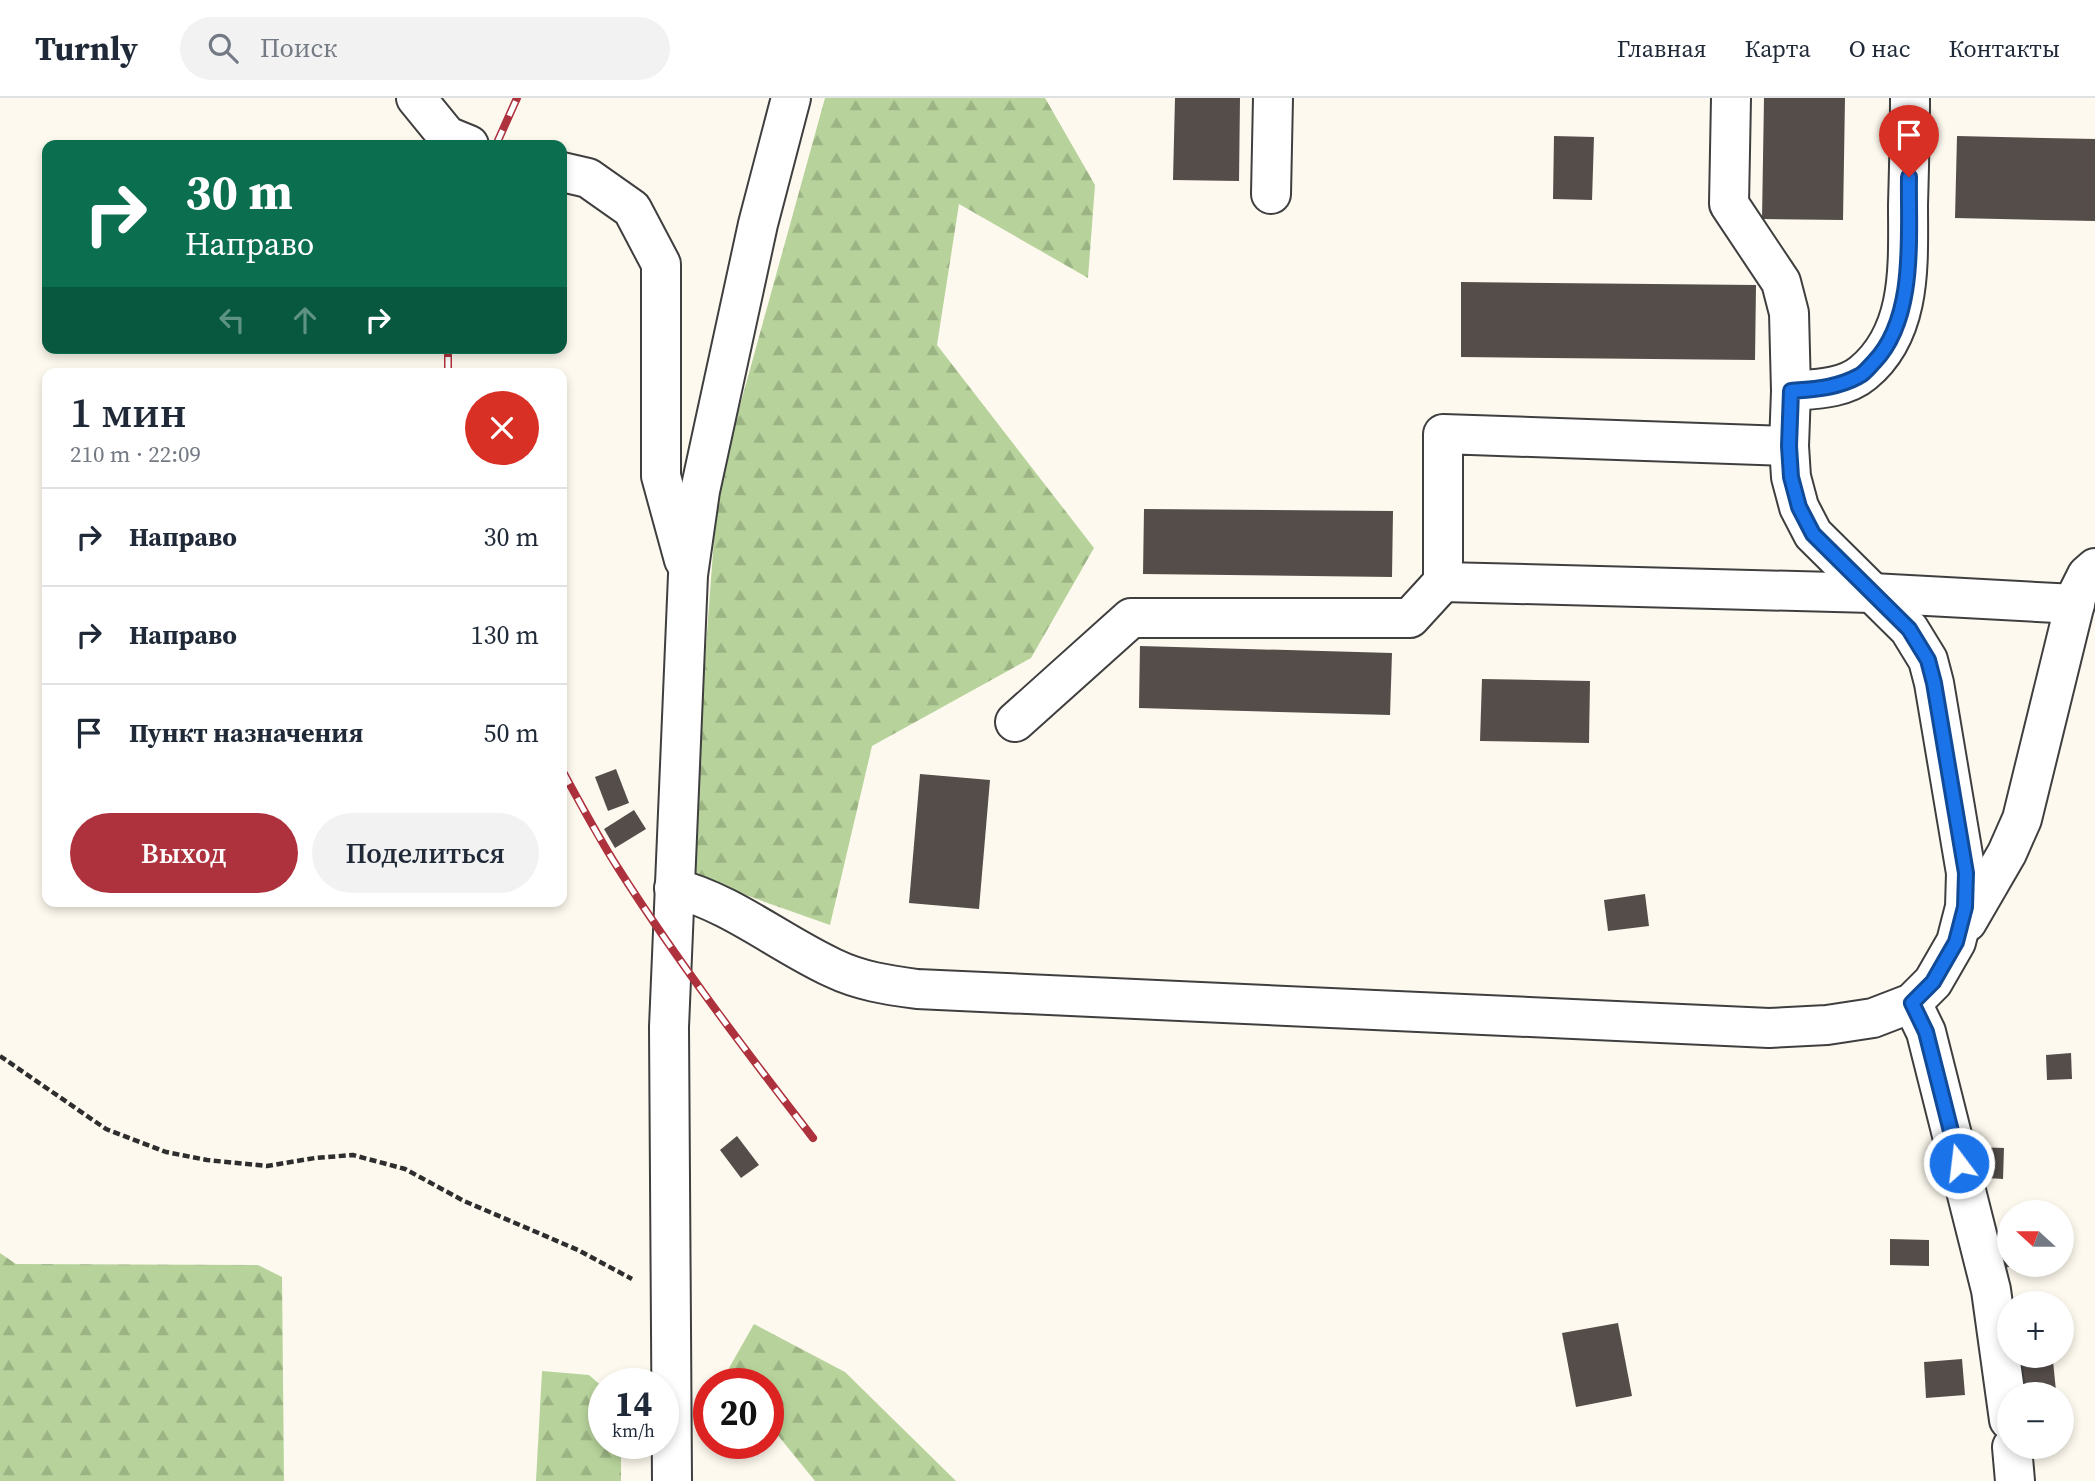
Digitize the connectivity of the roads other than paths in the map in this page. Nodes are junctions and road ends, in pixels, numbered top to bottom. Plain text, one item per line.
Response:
1 (416, 98) edge
2 (791, 98) edge
3 (1273, 98) edge
4 (1731, 98) edge
5 (1910, 98) edge
6 (457, 140) edge
7 (567, 173) edge
8 (1271, 194) dead end
9 (1791, 391) junction
10 (1789, 446) junction
11 (2095, 568) edge
12 (688, 575) junction
13 (1443, 582) junction
14 (1872, 593) junction
15 (2075, 604) junction
16 (1015, 722) dead end
17 (674, 888) junction
18 (1956, 942) junction
19 (1912, 1003) junction
20 (2004, 1382) edge
21 (2013, 1459) edge
22 (672, 1481) edge
23 (2015, 1481) edge

1 - 6 street
2 - 12 street
3 - 8 street
4 - 9 street
5 - 9 street
7 - 12 street
9 - 10 street
10 - 13 street
10 - 14 street
11 - 15 street
12 - 17 street
13 - 14 street
13 - 16 street
14 - 15 street
14 - 18 street
15 - 18 street
17 - 19 street
17 - 22 street
18 - 19 street
19 - 20 street
21 - 23 street

